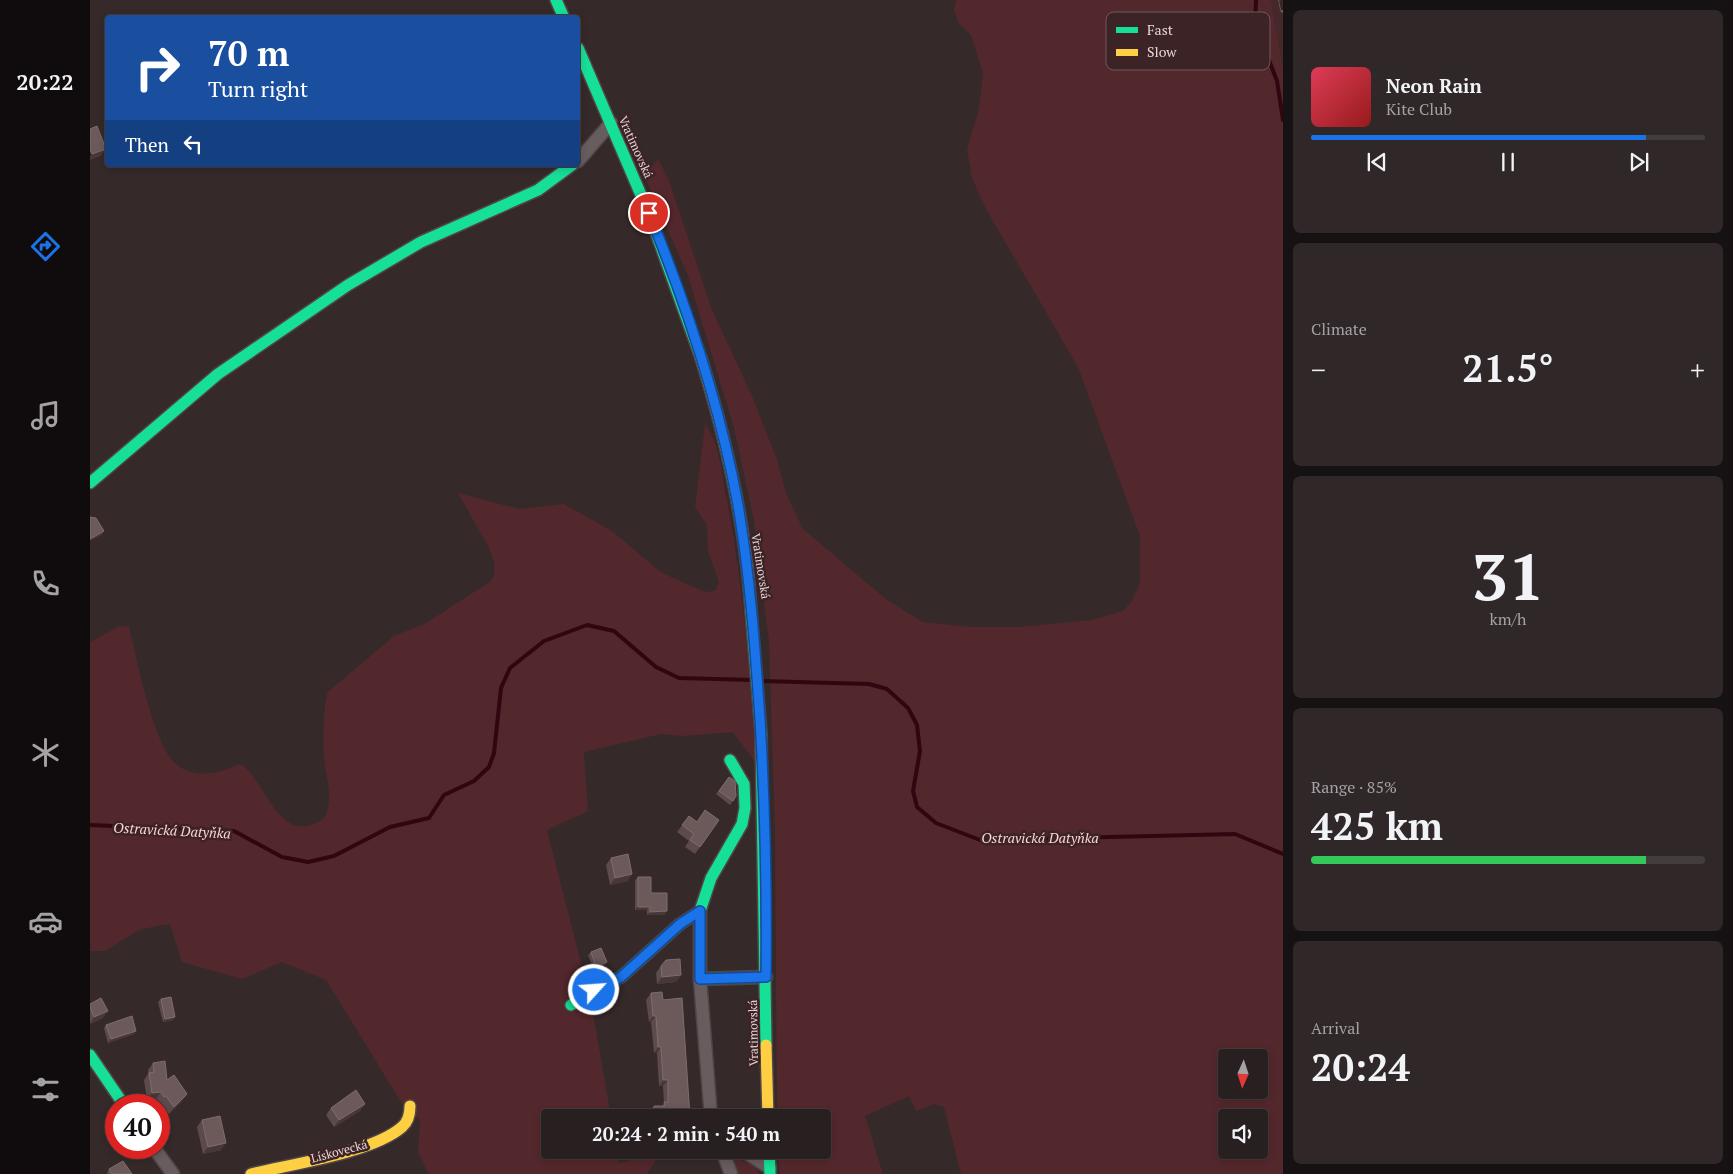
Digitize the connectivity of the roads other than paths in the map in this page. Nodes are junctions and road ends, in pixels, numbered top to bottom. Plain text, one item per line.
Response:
1 (556, 0) edge
2 (563, 15) edge
3 (580, 53) edge
4 (611, 123) junction
5 (580, 159) edge
6 (569, 167) edge
7 (90, 483) edge
8 (730, 760) dead end
9 (700, 911) junction
10 (766, 977) junction
11 (700, 979) junction
12 (572, 1005) dead end
13 (90, 1055) edge
14 (117, 1094) edge
15 (410, 1106) dead end
16 (710, 1109) edge
17 (768, 1109) edge
18 (162, 1159) edge
19 (725, 1159) edge
20 (754, 1159) edge
21 (770, 1171) edge
22 (173, 1174) edge
23 (251, 1174) edge
24 (731, 1174) edge

1 - 2 street
3 - 4 street, Vratimovská
4 - 5 street
4 - 10 street, Vratimovská
6 - 7 street
8 - 9 street
9 - 11 street
9 - 12 street
10 - 11 street
10 - 17 street, Vratimovská
11 - 16 street
13 - 14 street
15 - 23 street, Lískovecká
18 - 22 street
19 - 24 street
20 - 21 street

